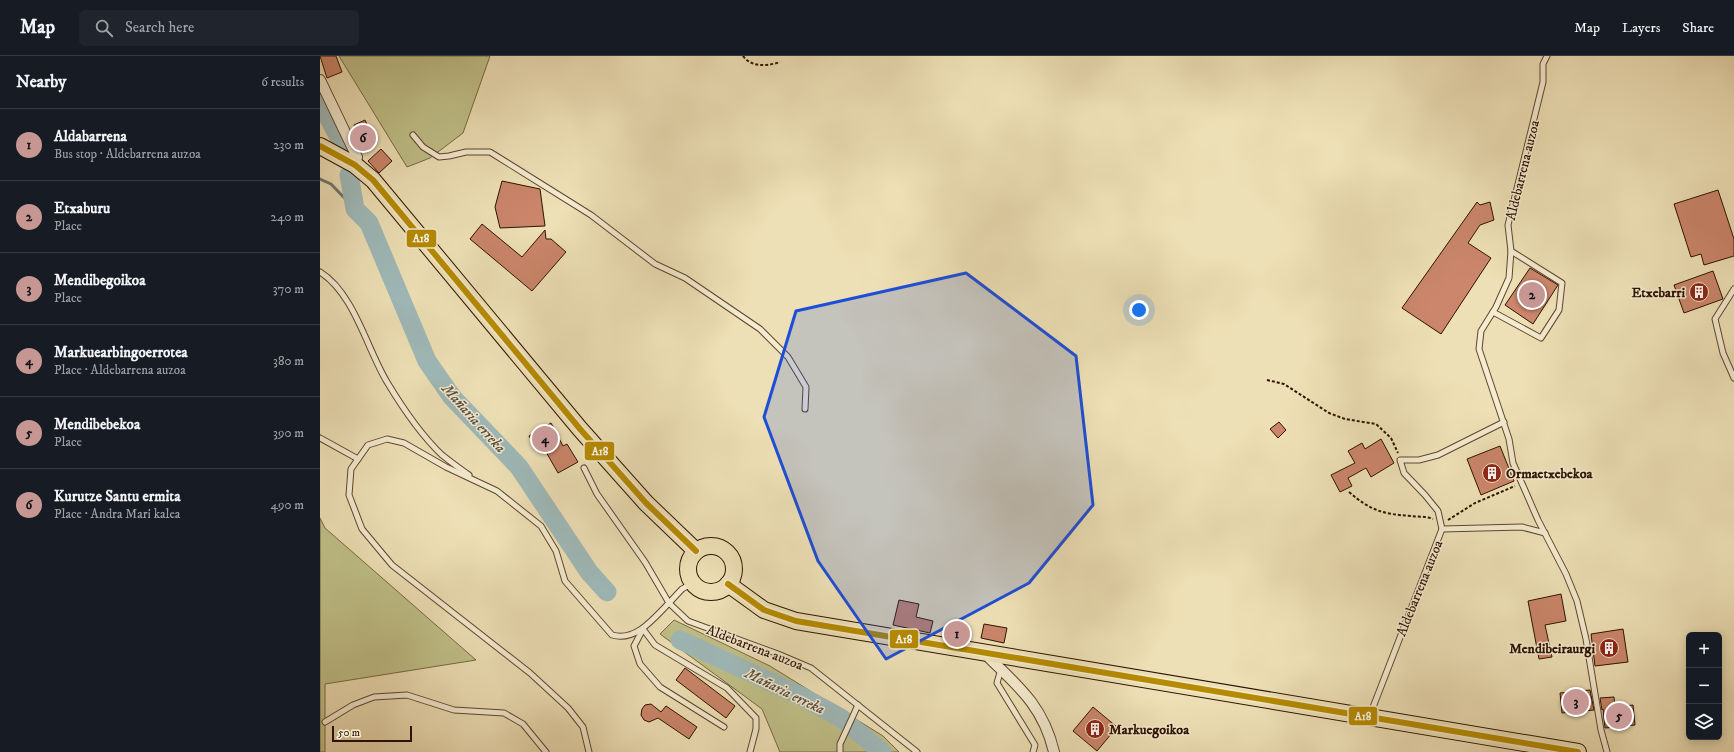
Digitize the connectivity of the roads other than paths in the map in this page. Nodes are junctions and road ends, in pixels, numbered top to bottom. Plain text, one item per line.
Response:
1 (1547, 56) edge
2 (320, 80) edge
3 (413, 135) dead end
4 (320, 146) edge
5 (355, 165) junction
6 (1511, 251) junction
7 (320, 272) edge
8 (1734, 289) edge
9 (1493, 312) junction
10 (1734, 378) edge
11 (805, 409) dead end
12 (1504, 422) junction
13 (320, 438) edge
14 (358, 459) junction
15 (584, 468) dead end
16 (476, 481) junction
17 (1442, 529) junction
18 (1545, 533) junction
19 (696, 551) junction
20 (693, 583) junction
21 (728, 584) junction
22 (669, 603) junction
23 (643, 629) junction
24 (983, 652) junction
25 (1000, 669) junction
26 (858, 705) junction
27 (1369, 718) junction
28 (325, 722) dead end
29 (724, 727) dead end
30 (546, 752) edge
31 (589, 752) edge
32 (750, 752) edge
33 (840, 752) edge
34 (917, 752) edge
35 (1033, 752) edge
36 (1054, 752) edge
37 (1578, 752) edge
38 (1607, 752) edge

1 - 6 lane, Aldebarrena auzoa
2 - 5 street
3 - 11 lane
4 - 5 main road
5 - 19 main road
6 - 9 lane, Aldebarrena auzoa
6 - 9 lane
7 - 16 lane
8 - 10 lane
9 - 12 lane, Aldebarrena auzoa
12 - 17 lane, Aldebarrena auzoa
12 - 18 lane, Aldebarrena auzoa
13 - 14 lane
14 - 16 lane
14 - 31 lane
15 - 22 lane, Aldebarrena auzoa
16 - 23 lane
17 - 18 lane
17 - 27 lane, Aldebarrena auzoa
18 - 38 lane, Aldebarrena auzoa
19 - 20 main road
19 - 21 main road
20 - 21 main road
20 - 22 lane
21 - 24 main road
22 - 23 lane
22 - 26 lane, Aldebarrena auzoa
23 - 29 lane
23 - 32 lane
24 - 25 street
24 - 27 main road
25 - 35 lane
25 - 36 street
26 - 33 lane
26 - 34 lane, Aldebarrena auzoa
27 - 37 main road
28 - 30 lane

